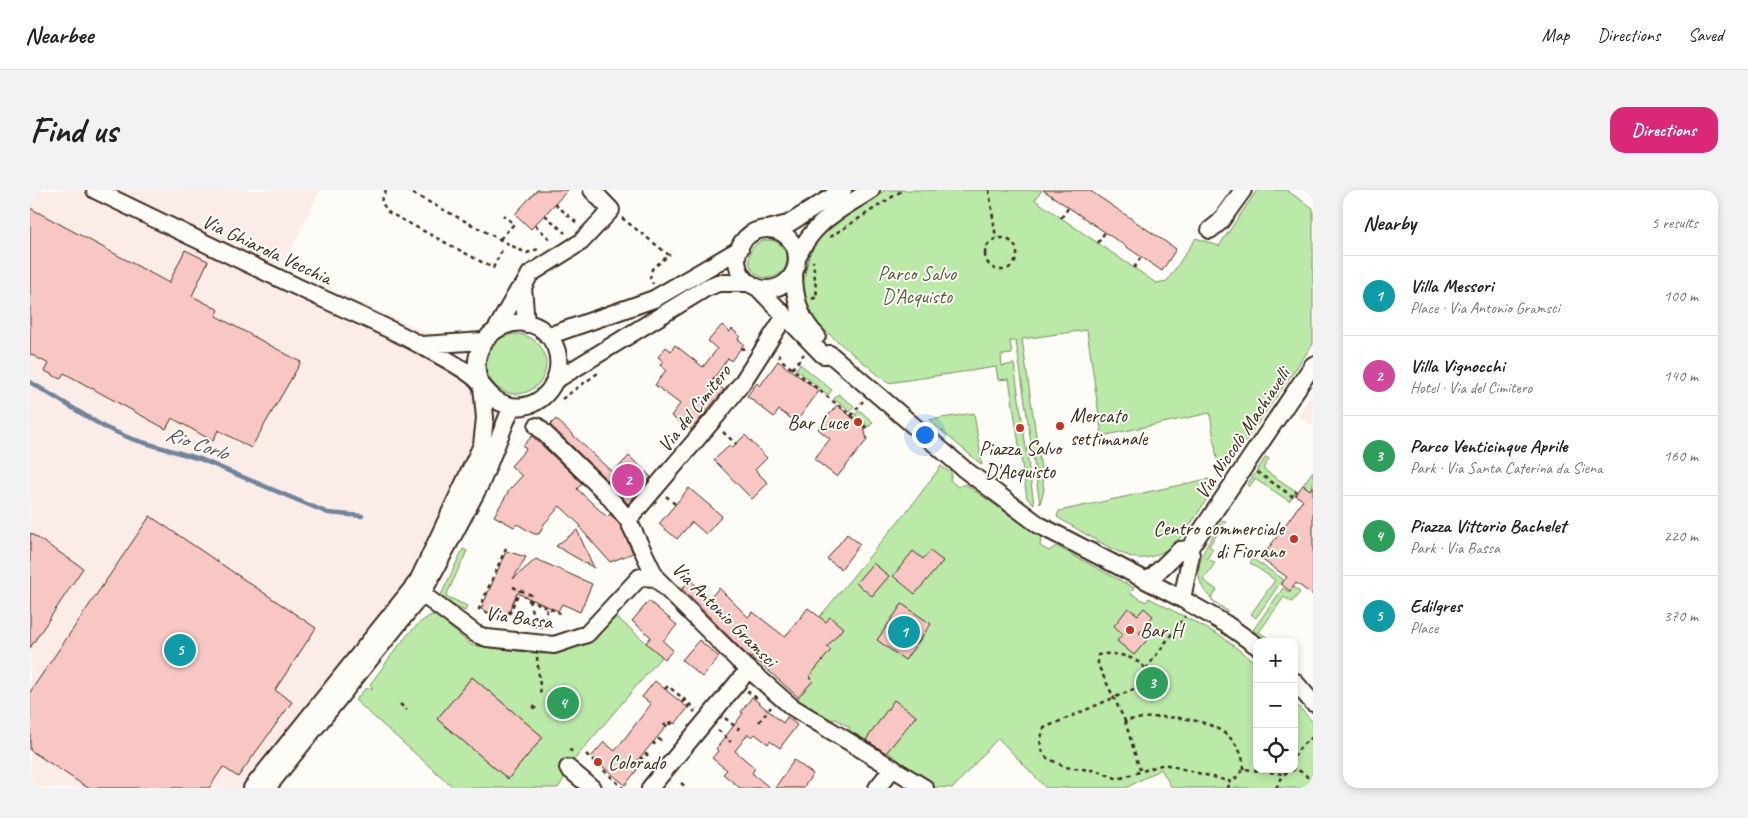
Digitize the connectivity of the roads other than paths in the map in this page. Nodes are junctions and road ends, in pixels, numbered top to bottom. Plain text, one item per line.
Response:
1 (95, 190) edge
2 (592, 190) edge
3 (843, 190) edge
4 (871, 190) edge
5 (1243, 190) edge
6 (768, 229) junction
7 (1210, 230) dead end
8 (740, 249) junction
9 (801, 264) junction
10 (754, 285) junction
11 (523, 287) junction
12 (785, 316) junction
13 (526, 324) junction
14 (497, 328) junction
15 (548, 336) junction
16 (483, 342) junction
17 (422, 345) junction
18 (830, 354) junction
19 (1313, 365) edge
20 (556, 380) junction
21 (481, 384) junction
22 (512, 406) junction
23 (538, 426) dead end
24 (628, 520) junction
25 (1189, 549) junction
26 (656, 578) junction
27 (1148, 580) junction
28 (422, 594) junction
29 (1182, 599) junction
30 (1253, 643) edge
31 (748, 670) junction
32 (1295, 683) edge
33 (1313, 703) edge
34 (568, 768) dead end
35 (893, 768) junction
36 (252, 788) edge
37 (267, 788) edge
38 (592, 788) edge
39 (650, 788) edge
40 (877, 788) edge
41 (925, 788) edge

1 - 17 street, Via Ghiarola Vecchia
2 - 11 street
3 - 6 street
4 - 9 street
5 - 7 street
6 - 8 street
6 - 9 street
8 - 10 street
8 - 15 street
9 - 10 street
9 - 18 street
10 - 12 street
10 - 20 street
11 - 13 street
11 - 14 street
12 - 18 street
12 - 24 street, Via del Cimitero
13 - 14 street
13 - 15 street
14 - 16 street
15 - 20 street
16 - 17 street, Via Ghiarola Vecchia
16 - 21 street
17 - 21 street, Via Ghiarola Vecchia
18 - 27 street
19 - 25 street, Via Niccolò Machiavelli
20 - 22 street
21 - 22 street
21 - 36 street
22 - 28 street
23 - 24 street, Via Antonio Gramsci
24 - 26 street, Via Antonio Gramsci
25 - 27 street, Via Niccolò Machiavelli
25 - 29 street, Via Niccolò Machiavelli
26 - 28 street, Via Bassa
26 - 31 street, Via Antonio Gramsci
27 - 29 street
28 - 37 street
29 - 30 street
31 - 35 street, Via Antonio Gramsci
31 - 39 street
32 - 33 street
34 - 38 street
35 - 40 street
35 - 41 street, Via Antonio Gramsci

